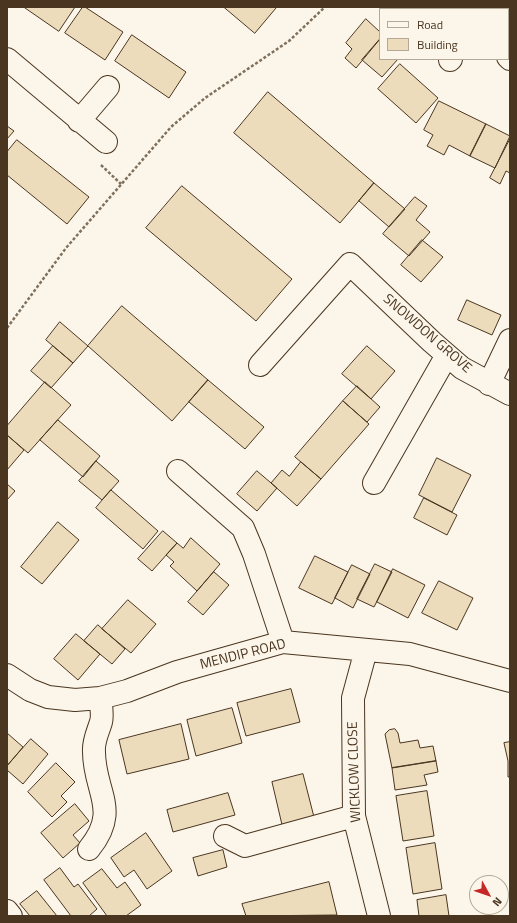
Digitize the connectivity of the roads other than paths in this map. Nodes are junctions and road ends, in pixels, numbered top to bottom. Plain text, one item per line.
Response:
1 (7, 59) edge
2 (108, 87) dead end
3 (79, 121) junction
4 (106, 142) dead end
5 (510, 340) edge
6 (448, 355) junction
7 (260, 365) dead end
8 (488, 384) junction
9 (510, 394) edge
10 (178, 471) dead end
11 (374, 483) dead end
12 (283, 642) junction
13 (366, 650) junction
14 (7, 675) edge
15 (510, 681) edge
16 (100, 698) junction
17 (354, 816) junction
18 (225, 836) dead end
19 (89, 849) dead end
20 (7, 911) edge
21 (11, 916) edge
22 (379, 916) edge

1 - 3 street
2 - 3 street
3 - 4 street
5 - 8 street
6 - 7 street, SNOWDON GROVE
6 - 8 street, SNOWDON GROVE
6 - 11 street
8 - 9 street, SNOWDON GROVE
10 - 12 street
12 - 13 street, MENDIP ROAD
12 - 16 street, MENDIP ROAD
13 - 15 street, MENDIP ROAD
13 - 17 street, WICKLOW CLOSE
14 - 16 street, MENDIP ROAD
16 - 19 street
17 - 18 street
17 - 22 street, WICKLOW CLOSE
20 - 21 street

